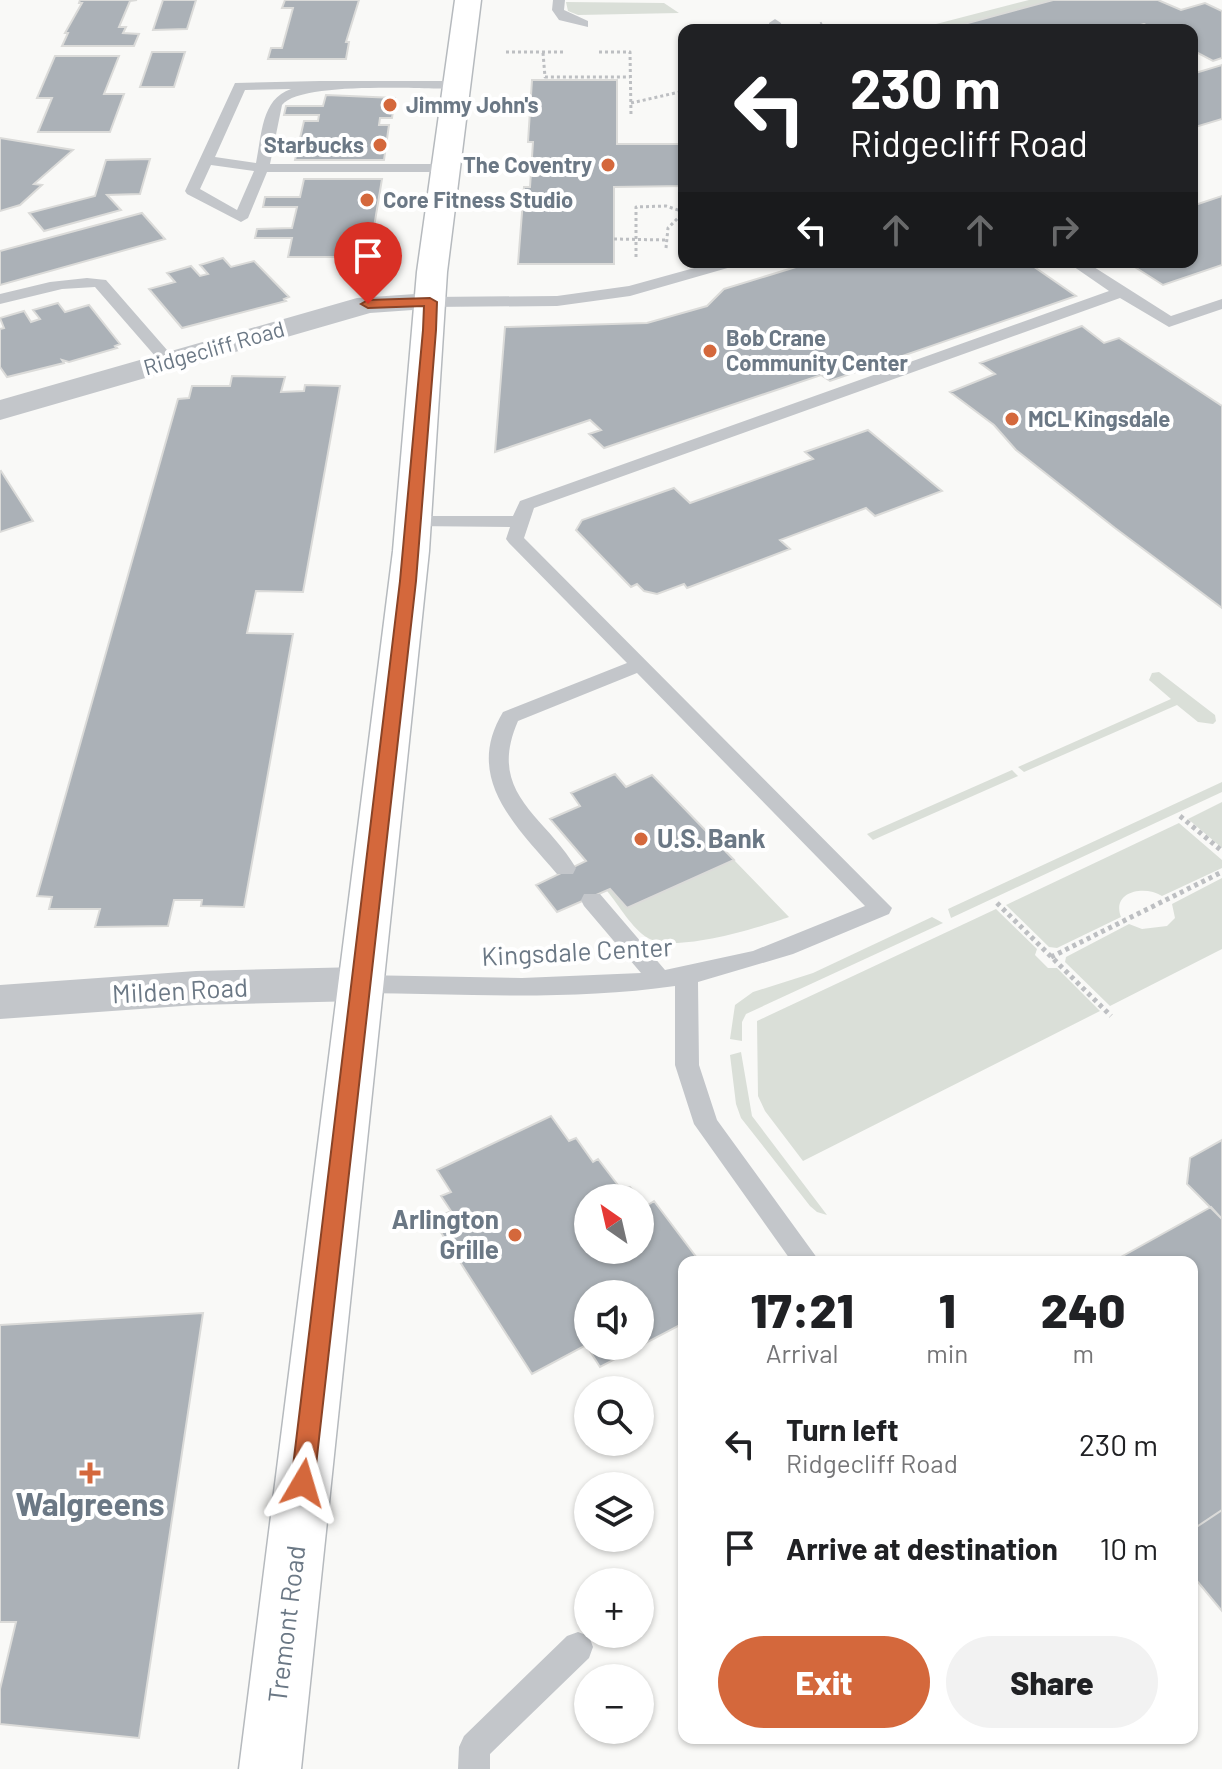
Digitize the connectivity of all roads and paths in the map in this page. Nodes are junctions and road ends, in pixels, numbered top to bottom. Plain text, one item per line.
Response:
1 (468, 0) edge
2 (559, 0) edge
3 (583, 24) dead end
4 (506, 52) dead end
5 (572, 52) dead end
6 (586, 52) dead end
7 (543, 53) junction
8 (630, 77) junction
9 (320, 85) junction
10 (458, 85) junction
11 (678, 92) edge
12 (631, 103) junction
13 (631, 115) dead end
14 (206, 160) junction
15 (262, 168) junction
16 (448, 168) junction
17 (678, 210) edge
18 (678, 218) edge
19 (614, 239) dead end
20 (636, 239) junction
21 (666, 240) junction
22 (667, 252) dead end
23 (637, 262) dead end
24 (712, 268) edge
25 (1084, 268) edge
26 (1121, 292) junction
27 (0, 299) edge
28 (430, 302) junction
29 (1222, 304) edge
30 (168, 361) junction
31 (0, 410) edge
32 (413, 521) junction
33 (520, 522) junction
34 (640, 665) junction
35 (1180, 816) dead end
36 (1222, 851) edge
37 (565, 868) dead end
38 (1222, 872) edge
39 (592, 900) dead end
40 (997, 903) dead end
41 (1051, 957) junction
42 (686, 976) junction
43 (659, 979) junction
44 (360, 984) junction
45 (0, 1002) edge
46 (1111, 1016) dead end
47 (803, 1256) edge
48 (577, 1648) edge
49 (270, 1769) edge
50 (474, 1769) edge

1 - 10 main road, Tremont Road
2 - 3 lane
4 - 7 path
5 - 7 path
6 - 8 path
7 - 8 path
8 - 12 path
9 - 10 lane
9 - 14 lane
9 - 15 lane
10 - 16 main road, Tremont Road
11 - 12 path
12 - 13 path
14 - 15 lane
14 - 15 lane
15 - 16 lane
16 - 28 main road, Tremont Road
17 - 20 path
18 - 21 path
19 - 20 path
20 - 21 path
20 - 23 path
21 - 22 path
24 - 28 lane
25 - 26 lane
26 - 29 lane
26 - 33 lane
27 - 30 lane
28 - 30 street, Ridgecliff Road
28 - 32 main road, Tremont Road
30 - 31 street, Ridgecliff Road
32 - 33 lane
32 - 44 main road, Tremont Road
33 - 34 lane
34 - 37 lane
34 - 42 lane, Kingsdale Center
35 - 36 path
38 - 41 path
39 - 43 lane
40 - 41 path
41 - 46 path
42 - 43 lane, Kingsdale Center
42 - 47 lane
43 - 44 lane, Kingsdale Center
44 - 45 street, Milden Road
44 - 49 main road, Tremont Road
48 - 50 lane

